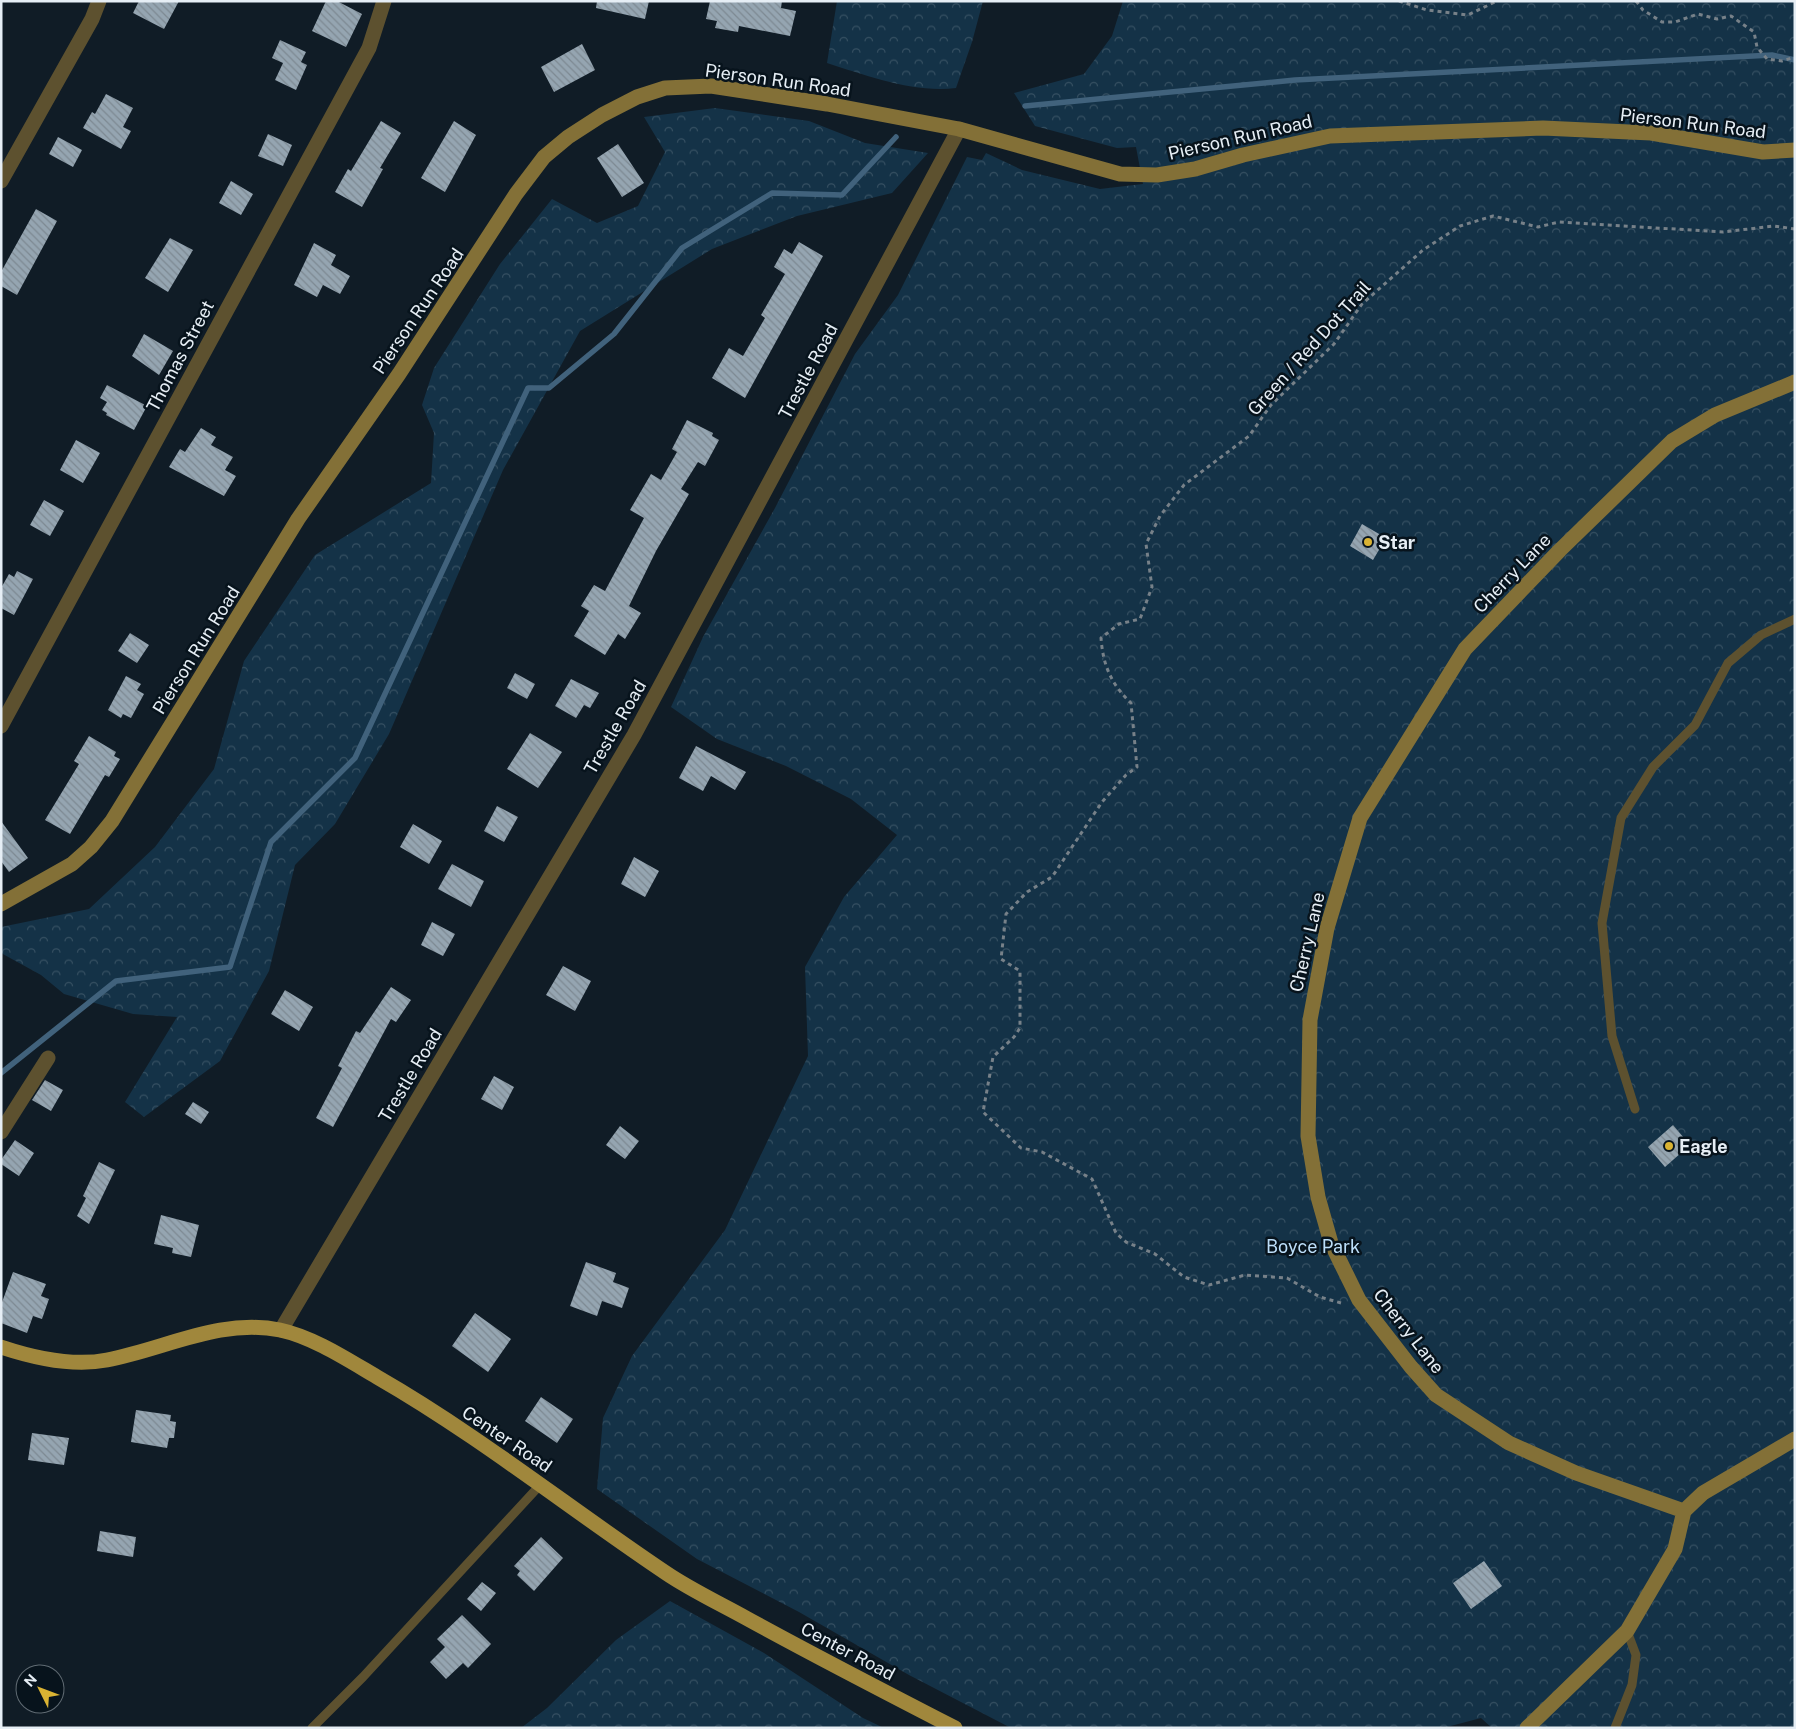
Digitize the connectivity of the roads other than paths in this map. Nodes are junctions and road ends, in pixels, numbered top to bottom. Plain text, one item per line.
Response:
1 (99, 1) edge
2 (384, 1) edge
3 (959, 129) junction
4 (1795, 150) edge
5 (1, 181) edge
6 (1795, 382) edge
7 (1795, 619) edge
8 (1, 726) edge
9 (1, 904) edge
10 (48, 1058) dead end
11 (1635, 1109) dead end
12 (1, 1132) edge
13 (281, 1330) junction
14 (1, 1347) edge
15 (1795, 1438) edge
16 (541, 1484) junction
17 (1684, 1511) junction
18 (1627, 1631) junction
19 (312, 1728) edge
20 (955, 1728) edge
21 (1527, 1728) edge
22 (1615, 1728) edge

1 - 5 street
2 - 8 street, Thomas Street
3 - 4 street, Pierson Run Road
3 - 9 street, Pierson Run Road
3 - 13 street, Trestle Road
6 - 17 street, Cherry Lane
7 - 11 lane
10 - 12 street
13 - 14 main road, Center Road
13 - 16 main road, Center Road
15 - 17 street
16 - 19 lane
16 - 20 main road, Center Road
17 - 18 street
18 - 21 street
18 - 22 lane

